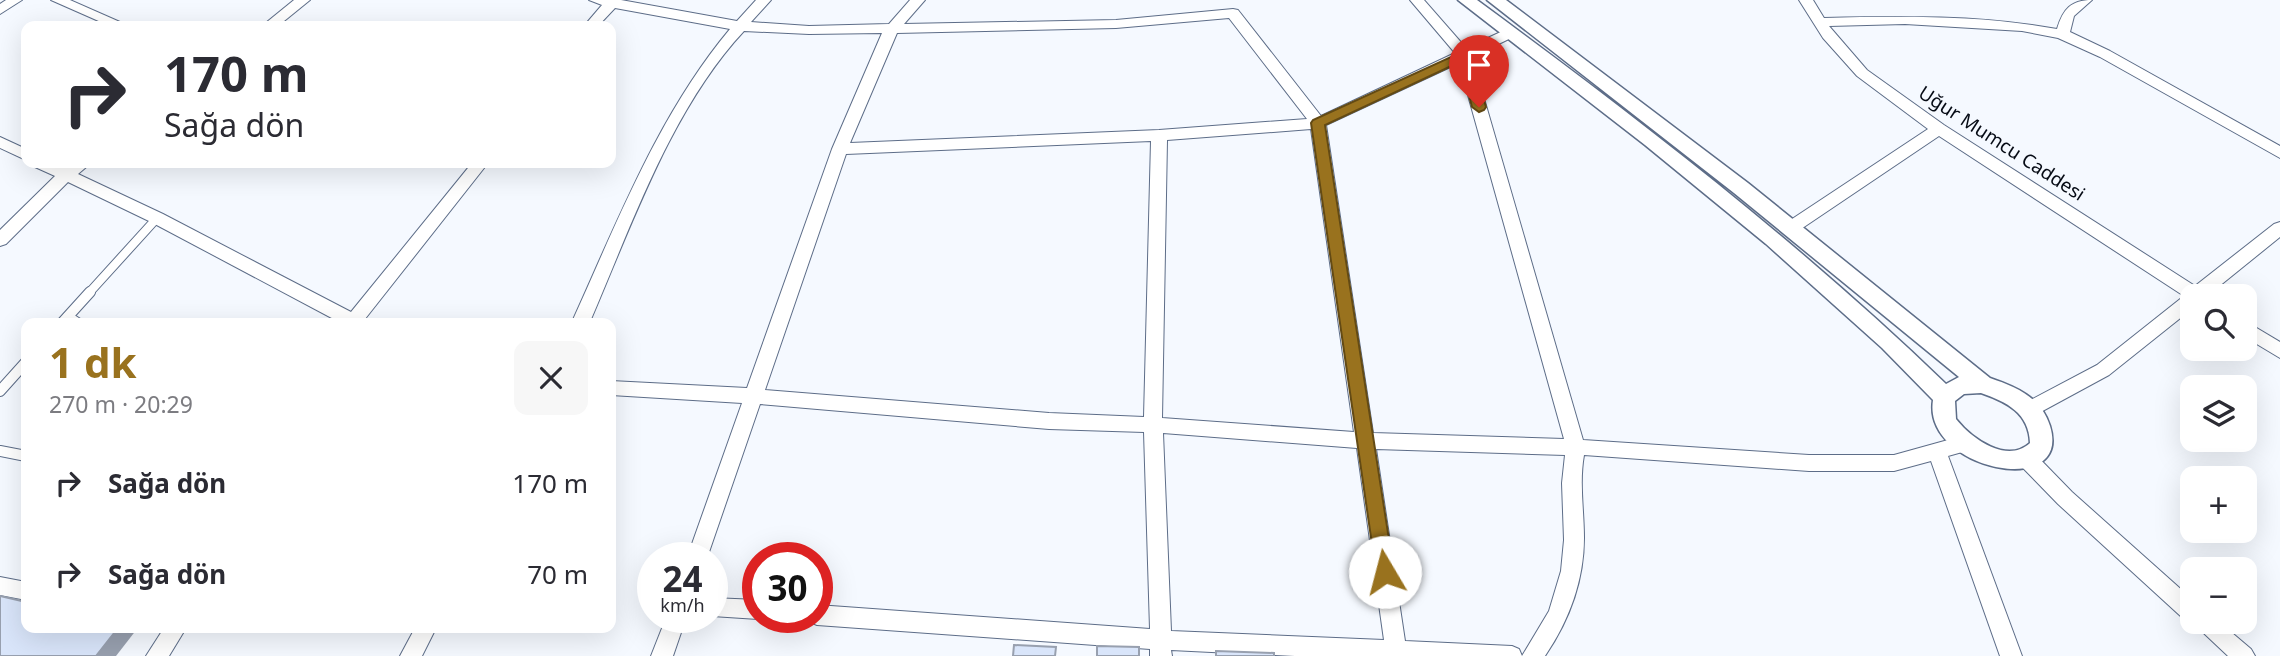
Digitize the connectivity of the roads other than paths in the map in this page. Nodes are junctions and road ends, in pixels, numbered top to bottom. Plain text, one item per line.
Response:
1 (15, 0) edge
2 (58, 0) edge
3 (303, 0) edge
4 (764, 0) edge
5 (918, 0) edge
6 (1223, 0) edge
7 (1416, 0) edge
8 (1466, 0) edge
9 (1495, 0) edge
10 (1806, 0) edge
11 (2085, 0) edge
12 (606, 1) edge
13 (0, 10) edge
14 (1233, 13) junction
15 (110, 21) edge
16 (278, 21) edge
17 (594, 21) edge
18 (1819, 22) junction
19 (740, 26) junction
20 (891, 30) junction
21 (1510, 33) junction
22 (2062, 34) junction
23 (1464, 55) junction
24 (1318, 123) junction
25 (1939, 129) junction
26 (1159, 135) junction
27 (0, 142) edge
28 (840, 149) junction
29 (21, 152) edge
30 (2280, 153) edge
31 (51, 168) edge
32 (76, 168) edge
33 (476, 168) edge
34 (66, 175) junction
35 (157, 218) junction
36 (1792, 227) junction
37 (2280, 228) edge
38 (0, 240) edge
39 (2210, 284) edge
40 (2180, 285) edge
41 (2180, 308) edge
42 (66, 318) edge
43 (347, 318) edge
44 (360, 318) edge
45 (583, 318) edge
46 (2257, 336) edge
47 (2280, 351) edge
48 (21, 368) edge
49 (1982, 384) junction
50 (616, 388) edge
51 (0, 391) edge
52 (752, 396) junction
53 (1945, 397) junction
54 (2030, 409) junction
55 (1153, 425) junction
56 (1367, 441) junction
57 (1966, 443) junction
58 (1576, 447) junction
59 (0, 451) edge
60 (1937, 451) junction
61 (21, 455) edge
62 (2027, 459) junction
63 (702, 542) edge
64 (0, 586) edge
65 (21, 591) edge
66 (2180, 602) edge
67 (833, 617) edge
68 (173, 633) edge
69 (423, 633) edge
70 (670, 633) edge
71 (2218, 634) edge
72 (1161, 648) edge
73 (1397, 654) edge
74 (157, 656) edge
75 (411, 656) edge
76 (662, 656) edge
77 (1512, 656) edge
78 (1533, 656) edge
79 (2011, 656) edge
80 (2244, 656) edge

1 - 13 street
2 - 15 street
3 - 16 street
4 - 19 street
5 - 20 street
6 - 14 street
7 - 23 street
8 - 21 street
9 - 36 street
10 - 18 street, Uğur Mumcu Caddesi
11 - 22 street
12 - 17 street
12 - 19 street
14 - 20 street
14 - 24 street
18 - 22 street
18 - 25 street, Uğur Mumcu Caddesi
19 - 20 street
19 - 45 street
20 - 28 street
21 - 23 street
21 - 53 street
22 - 30 street
23 - 24 street
23 - 58 street
24 - 26 street
24 - 56 street
25 - 36 street
25 - 40 street, Uğur Mumcu Caddesi
26 - 28 street
26 - 55 street
27 - 29 street
28 - 52 street
31 - 34 street
32 - 34 street
33 - 44 street
34 - 35 street
34 - 38 street
35 - 42 lane
35 - 43 street
36 - 49 street
37 - 39 street
41 - 54 street
46 - 47 street
48 - 51 lane
49 - 53 street
49 - 54 street
50 - 52 street
52 - 55 street
52 - 63 street
53 - 57 street
54 - 62 street
55 - 56 street
55 - 72 street
56 - 58 street
56 - 73 street
57 - 60 street
57 - 62 street
58 - 60 street
58 - 78 street
59 - 61 lane
60 - 79 street
62 - 66 street
64 - 65 street
67 - 72 street
68 - 74 street
69 - 75 street
70 - 76 street
71 - 80 street
72 - 73 street
73 - 77 street

